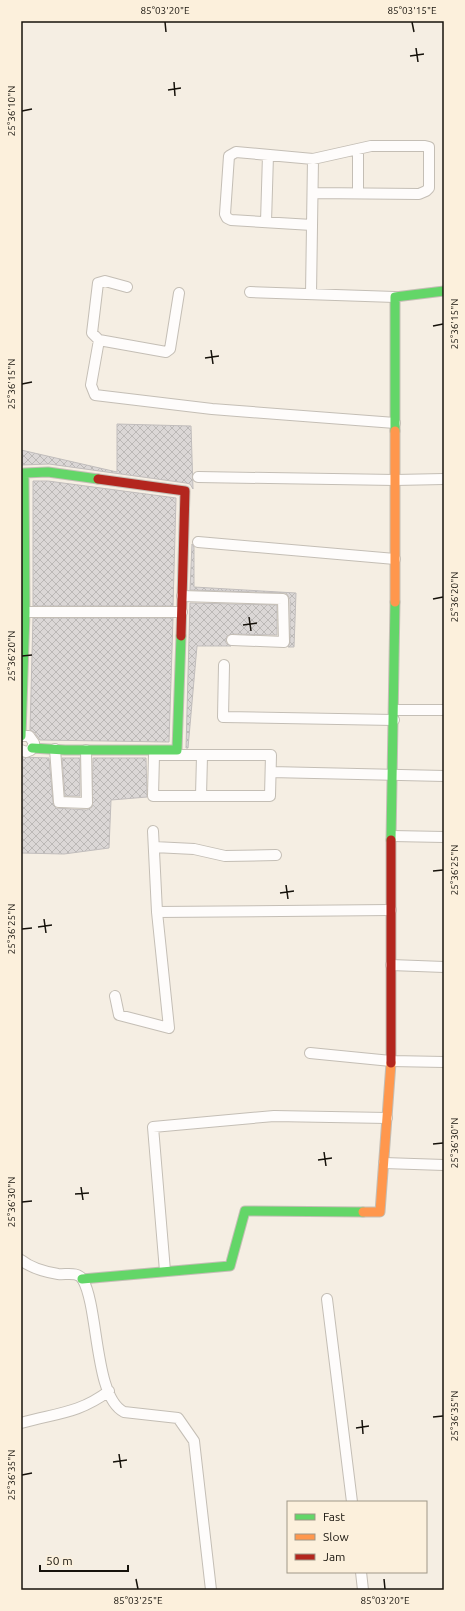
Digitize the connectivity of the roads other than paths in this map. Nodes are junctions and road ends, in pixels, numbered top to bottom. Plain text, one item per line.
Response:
1 (358, 149) junction
2 (268, 155) junction
3 (313, 159) junction
4 (312, 193) junction
5 (358, 193) junction
6 (266, 222) junction
7 (312, 225) junction
8 (127, 288) dead end
9 (444, 291) edge
10 (250, 292) dead end
11 (179, 293) dead end
12 (311, 294) junction
13 (394, 297) junction
14 (99, 340) junction
15 (395, 423) junction
16 (198, 477) dead end
17 (444, 479) edge
18 (395, 480) junction
19 (198, 542) dead end
20 (395, 559) junction
21 (182, 596) junction
22 (25, 612) junction
23 (182, 612) junction
24 (232, 640) dead end
25 (224, 665) dead end
26 (444, 710) edge
27 (394, 715) junction
28 (21, 736) edge
29 (32, 748) junction
30 (55, 749) junction
31 (21, 750) edge
32 (86, 750) junction
33 (202, 756) junction
34 (271, 772) junction
35 (393, 775) junction
36 (444, 776) edge
37 (201, 796) junction
38 (153, 831) dead end
39 (392, 836) junction
40 (444, 837) edge
41 (154, 847) junction
42 (276, 856) dead end
43 (392, 910) junction
44 (157, 912) junction
45 (391, 965) junction
46 (444, 967) edge
47 (115, 996) dead end
48 (310, 1053) dead end
49 (391, 1061) junction
50 (444, 1062) edge
51 (387, 1118) junction
52 (384, 1163) junction
53 (444, 1165) edge
54 (21, 1260) edge
55 (165, 1271) junction
56 (82, 1279) junction
57 (327, 1299) dead end
58 (108, 1391) junction
59 (21, 1423) edge
60 (352, 1501) edge
61 (361, 1573) edge
62 (211, 1590) edge
63 (363, 1590) edge

1 - 3 street
1 - 5 street
1 - 5 street
2 - 3 street
2 - 6 street
2 - 6 street
3 - 4 street
4 - 5 street
4 - 7 street
6 - 7 street
7 - 12 street
8 - 14 street
9 - 13 street
10 - 12 street
11 - 14 street
12 - 13 street
13 - 15 street
14 - 15 street
15 - 18 street
16 - 18 street
17 - 18 street
18 - 20 street
19 - 20 street
20 - 27 street
21 - 22 street
21 - 23 street
21 - 24 street
22 - 23 street
22 - 28 street
23 - 32 street
25 - 27 street
26 - 27 street
27 - 35 street
28 - 29 street
29 - 30 street
29 - 31 street
30 - 32 street
30 - 32 street
33 - 34 street
33 - 37 street
33 - 37 street
34 - 35 street
34 - 37 street
35 - 36 street
35 - 39 street
38 - 41 street
39 - 40 street
39 - 43 street
41 - 42 street
41 - 44 street
43 - 44 street
43 - 45 street
44 - 47 street
45 - 46 street
45 - 49 street
48 - 49 street
49 - 50 street
49 - 51 street
51 - 52 street
51 - 55 street
52 - 53 street
52 - 55 street
54 - 56 street
55 - 56 street
56 - 58 street
57 - 60 street
58 - 59 street
58 - 62 street
61 - 63 street

